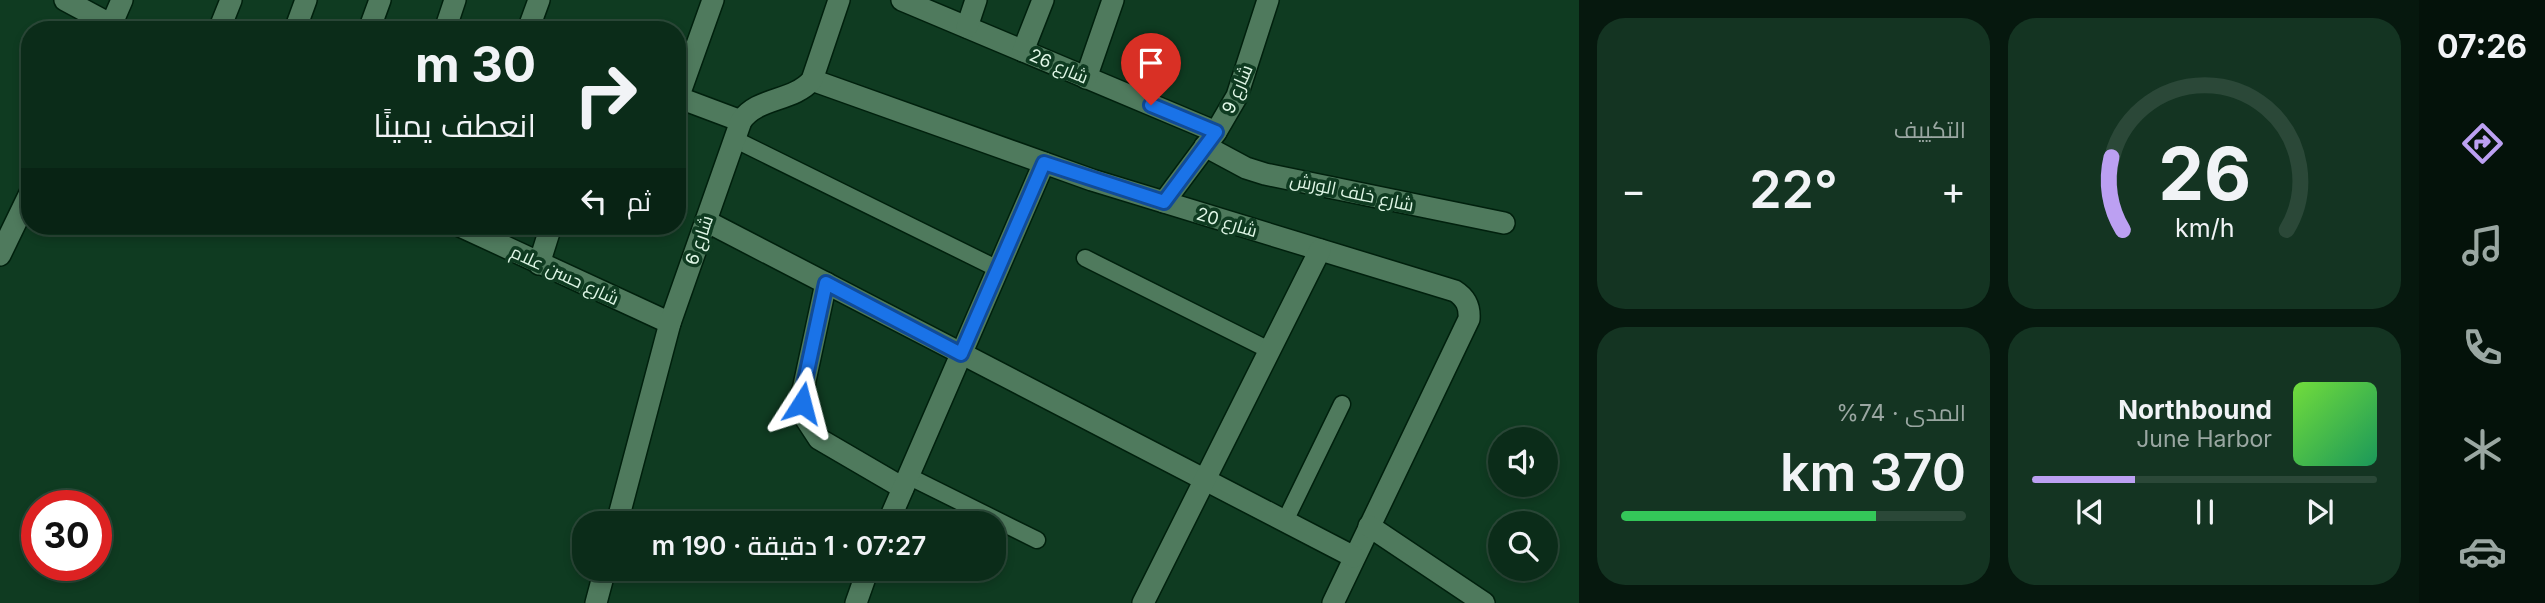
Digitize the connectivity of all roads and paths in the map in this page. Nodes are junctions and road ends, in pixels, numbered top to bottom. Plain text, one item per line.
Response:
1 (65, 0) edge
2 (122, 0) edge
3 (231, 0) edge
4 (306, 0) edge
5 (380, 0) edge
6 (455, 0) edge
7 (539, 0) edge
8 (713, 0) edge
9 (839, 0) edge
10 (976, 0) edge
11 (1043, 0) edge
12 (1113, 0) edge
13 (1268, 0) edge
14 (907, 1) edge
15 (102, 21) edge
16 (116, 21) edge
17 (223, 21) edge
18 (298, 21) edge
19 (372, 21) edge
20 (448, 21) edge
21 (531, 21) edge
22 (967, 27) junction
23 (1023, 51) junction
24 (686, 75) edge
25 (1086, 78) junction
26 (812, 80) junction
27 (686, 101) edge
28 (737, 130) junction
29 (1211, 139) junction
30 (1044, 163) junction
31 (1164, 202) junction
32 (21, 212) edge
33 (706, 221) junction
34 (1504, 223) dead end
35 (479, 235) edge
36 (548, 235) edge
37 (1320, 250) junction
38 (0, 255) edge
39 (1085, 258) dead end
40 (539, 264) junction
41 (998, 269) junction
42 (826, 283) junction
43 (670, 323) junction
44 (1270, 351) junction
45 (961, 354) junction
46 (1342, 404) dead end
47 (1205, 480) junction
48 (905, 482) junction
49 (620, 511) edge
50 (893, 511) edge
51 (1285, 521) junction
52 (1369, 526) junction
53 (1037, 540) dead end
54 (1354, 557) junction
55 (602, 581) edge
56 (864, 581) edge
57 (596, 603) edge
58 (856, 603) edge
59 (1143, 603) edge
60 (1333, 603) edge
61 (1484, 603) edge

1 - 15 street
2 - 16 street
3 - 17 street
4 - 18 street
5 - 19 street
6 - 20 street
7 - 21 street
8 - 24 street
9 - 26 street
10 - 22 street
11 - 23 street
12 - 25 street
13 - 29 street, شارع 9
14 - 22 street, شارع 26
22 - 23 street, شارع 26
23 - 25 street, شارع 26
25 - 29 street, شارع 26
26 - 28 street
26 - 30 street, شارع 20
27 - 28 street
28 - 33 street, شارع 6
28 - 41 lane
29 - 31 street, شارع 9
29 - 34 street, شارع خلف الورش
30 - 31 street, شارع 20
30 - 41 street
31 - 37 street, شارع 20
32 - 38 street
33 - 42 street
33 - 43 street, شارع 6
35 - 40 street, شارع حسن علام
36 - 40 street
37 - 44 street
37 - 52 street, شارع 20
39 - 44 lane
40 - 43 street, شارع حسن علام
41 - 45 street
42 - 45 street
42 - 48 street
43 - 49 street, شارع 6
44 - 47 street
45 - 47 street
45 - 48 street
46 - 51 lane
47 - 51 street
47 - 59 street
48 - 50 street
48 - 53 lane
51 - 54 street
52 - 54 street
52 - 61 street
54 - 60 street
55 - 57 street
56 - 58 street

